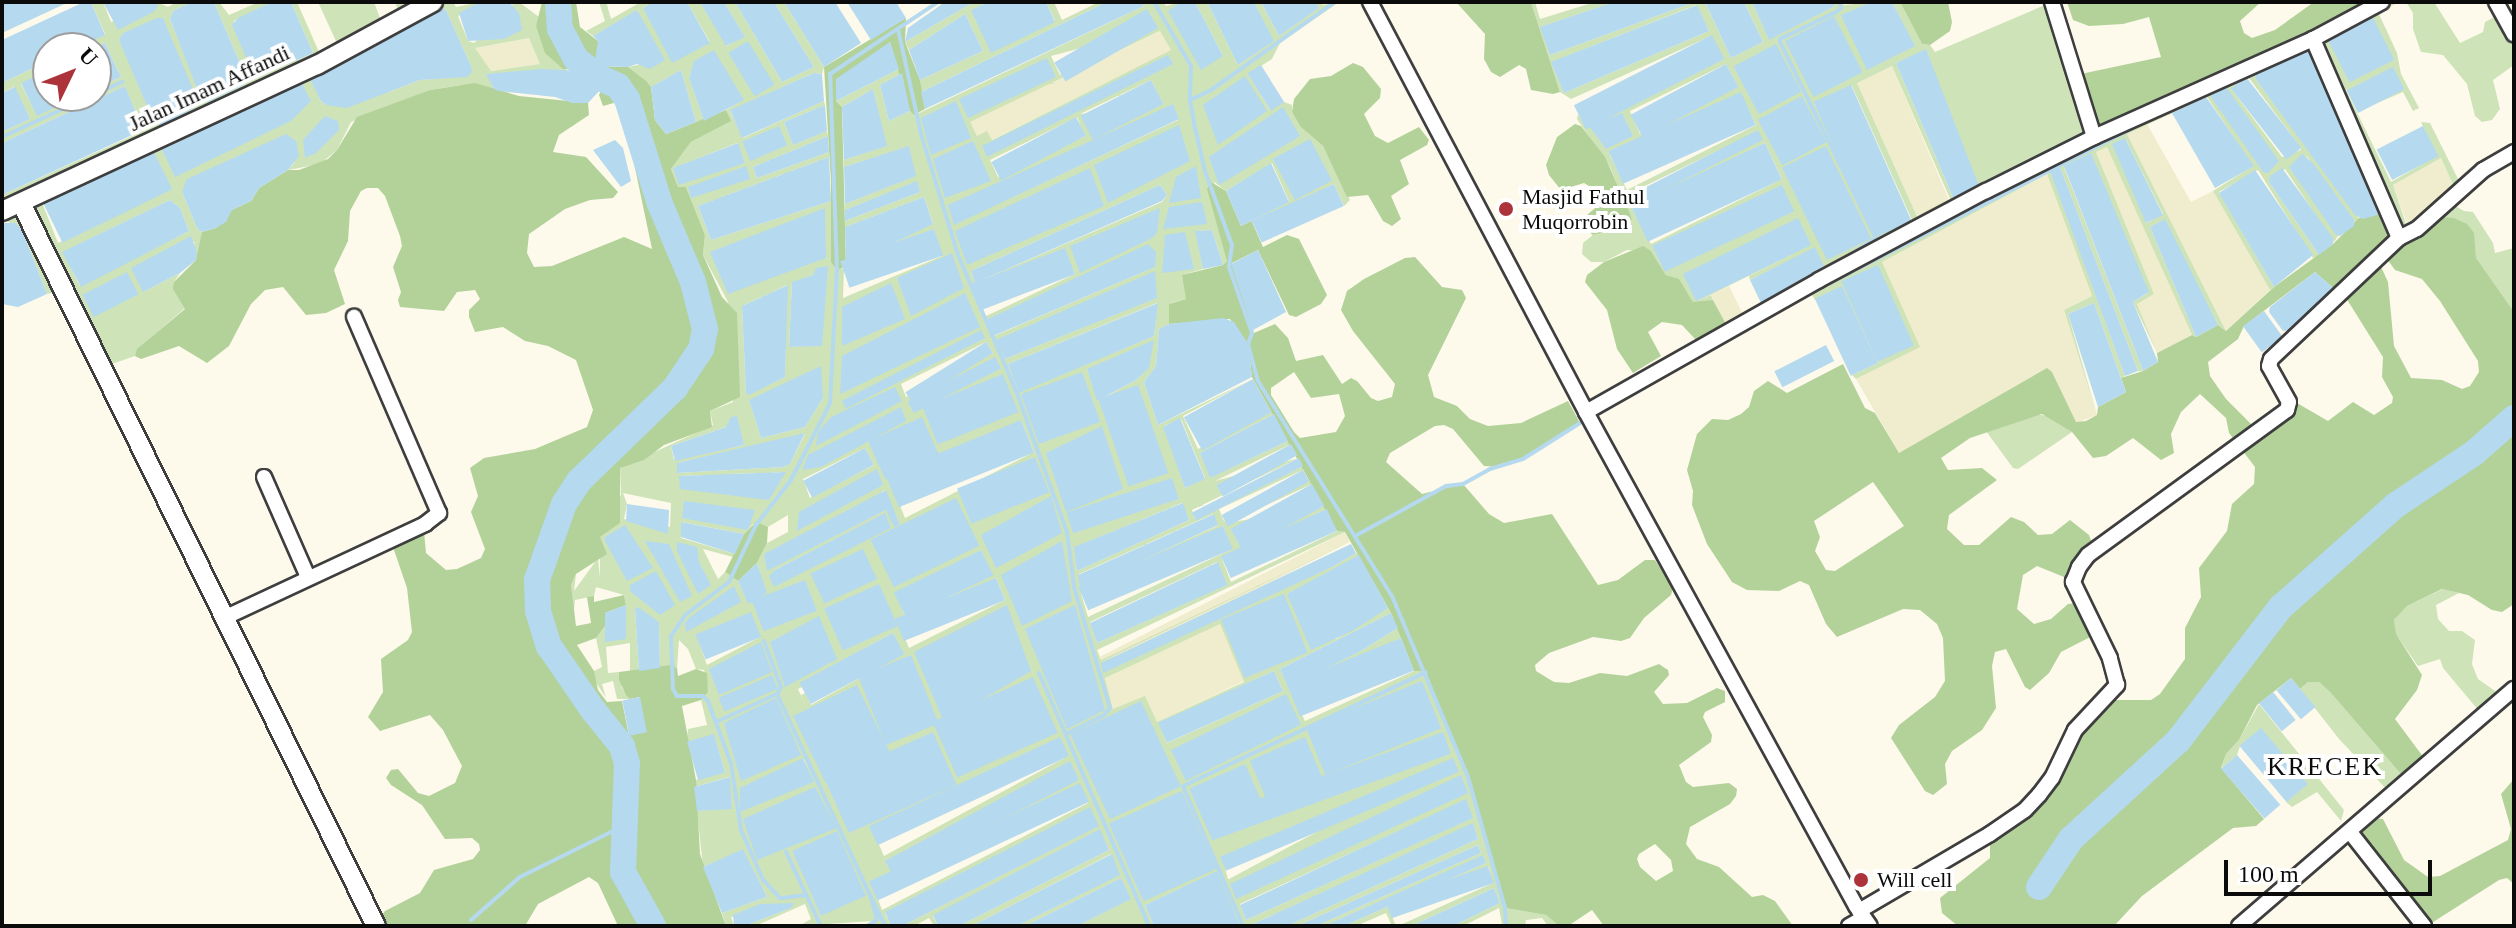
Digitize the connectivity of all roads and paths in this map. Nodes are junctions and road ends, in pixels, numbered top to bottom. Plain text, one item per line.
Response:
1 (433, 2) edge
2 (1370, 2) edge
3 (2052, 2) edge
4 (2382, 2) edge
5 (2496, 2) edge
6 (2514, 34) edge
7 (2313, 39) junction
8 (2094, 137) junction
9 (2514, 152) edge
10 (21, 203) junction
11 (2, 211) edge
12 (2399, 238) junction
13 (354, 317) dead end
14 (1586, 412) junction
15 (264, 477) dead end
16 (308, 577) junction
17 (226, 617) junction
18 (2514, 689) edge
19 (2350, 832) junction
20 (1864, 918) edge
21 (376, 926) edge
22 (1849, 926) edge
23 (2239, 926) edge
24 (2424, 926) edge

1 - 10 street, Jalan Imam Affandi
2 - 14 street
3 - 8 street
4 - 7 street
5 - 6 street
7 - 8 street
7 - 12 street
8 - 14 street
9 - 12 street
10 - 11 street, Jalan Imam Affandi
10 - 17 street
12 - 20 street
13 - 16 street
14 - 20 street
15 - 16 street
16 - 17 street
17 - 21 street
18 - 19 street
19 - 23 street
19 - 24 street
20 - 22 street

